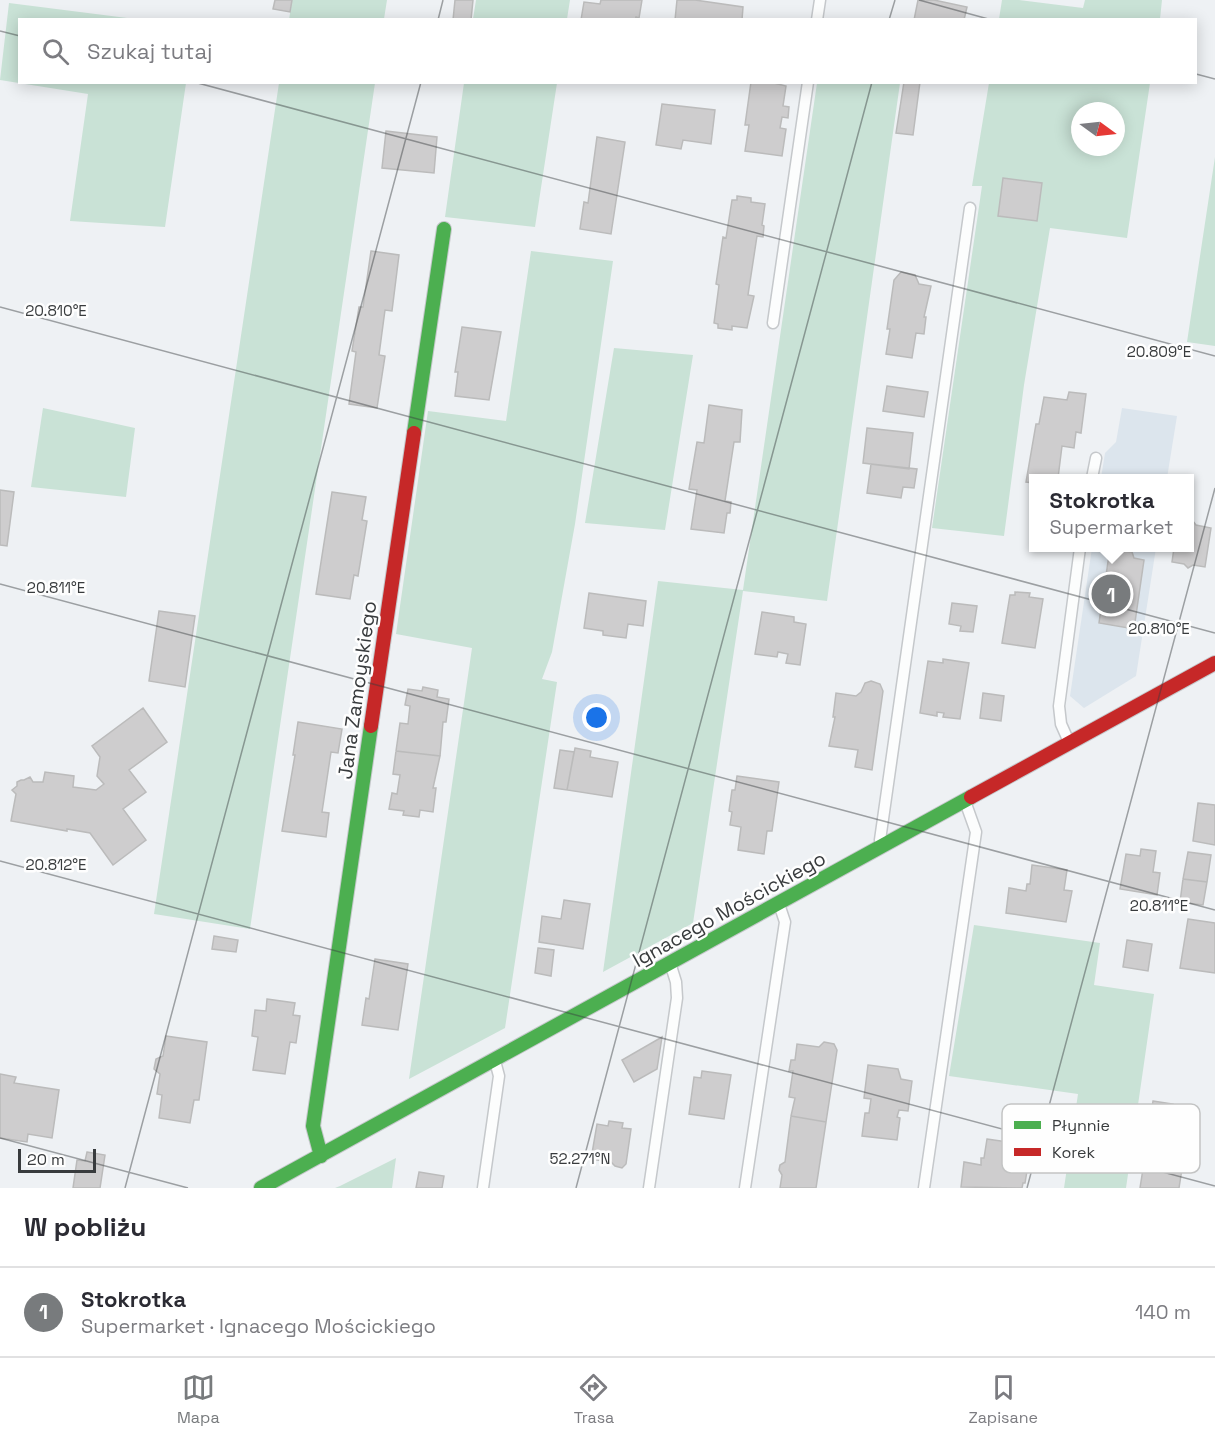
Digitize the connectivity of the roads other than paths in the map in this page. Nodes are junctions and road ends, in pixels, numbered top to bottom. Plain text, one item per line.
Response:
1 (820, 0) edge
2 (818, 18) edge
3 (808, 84) edge
4 (970, 208) dead end
5 (444, 229) dead end
6 (773, 323) dead end
7 (1096, 458) dead end
8 (1093, 474) edge
9 (1079, 552) edge
10 (1215, 663) edge
11 (1070, 744) junction
12 (965, 801) junction
13 (879, 849) junction
14 (779, 904) junction
15 (670, 963) junction
16 (494, 1060) junction
17 (321, 1156) junction
18 (261, 1188) edge
19 (483, 1188) edge
20 (650, 1188) edge
21 (745, 1188) edge
22 (924, 1188) edge

1 - 2 lane
3 - 6 lane
4 - 13 lane
5 - 17 street, Jana Zamoyskiego
7 - 8 lane
9 - 11 lane
10 - 11 street, Ignacego Mościckiego
11 - 12 street, Ignacego Mościckiego
12 - 13 street, Ignacego Mościckiego
12 - 22 lane
13 - 14 street, Ignacego Mościckiego
14 - 15 street, Ignacego Mościckiego
14 - 21 lane
15 - 16 street, Ignacego Mościckiego
15 - 20 lane
16 - 17 street, Ignacego Mościckiego
16 - 19 lane
17 - 18 street, Ignacego Mościckiego

